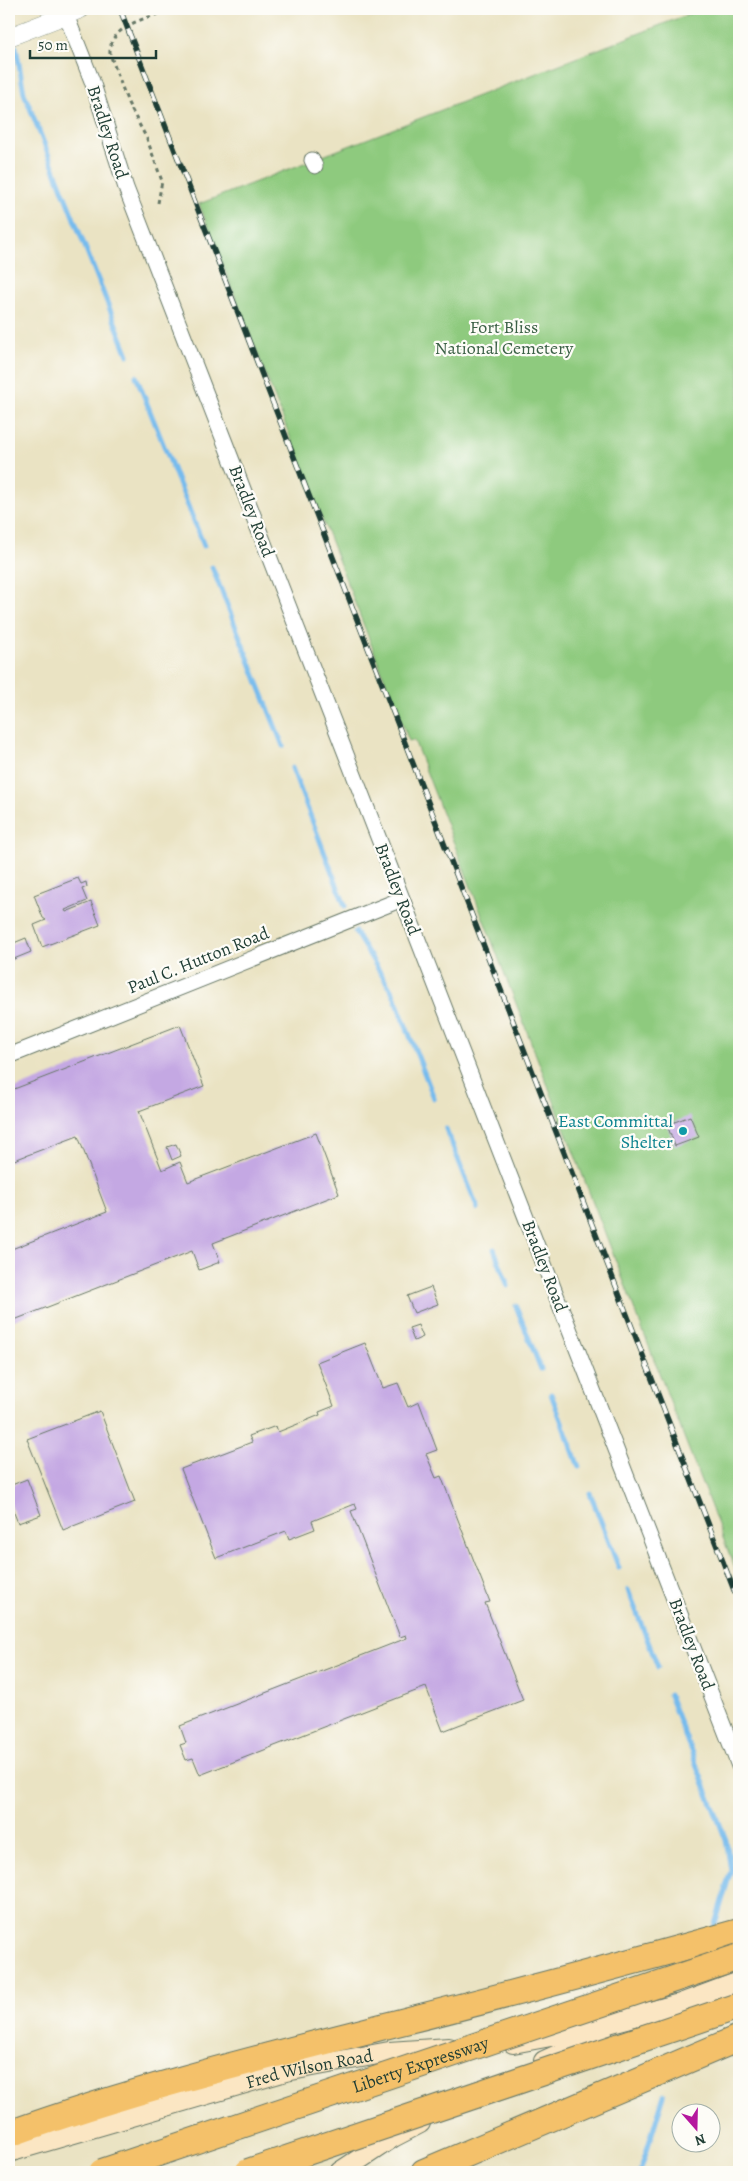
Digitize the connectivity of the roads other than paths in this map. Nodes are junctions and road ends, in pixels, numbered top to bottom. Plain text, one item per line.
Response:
1 (70, 11) edge
2 (9, 37) edge
3 (402, 899) junction
4 (9, 1056) edge
5 (739, 1766) edge
6 (739, 1932) edge
7 (739, 1957) edge
8 (739, 1982) edge
9 (676, 2005) junction
10 (739, 2006) edge
11 (739, 2038) edge
12 (9, 2134) edge
13 (9, 2152) edge
14 (102, 2172) edge
15 (248, 2172) edge
16 (340, 2172) edge
17 (424, 2172) edge

1 - 2 street
1 - 3 street, Bradley Road
3 - 4 street, Paul C. Hutton Road
3 - 5 street, Bradley Road
6 - 12 highway
7 - 14 highway, Liberty Expressway, bridge
8 - 9 main road, Fred Wilson Road
9 - 13 main road, Fred Wilson Road
9 - 16 main road, Fred Wilson Road
10 - 15 highway, bridge
11 - 17 highway

